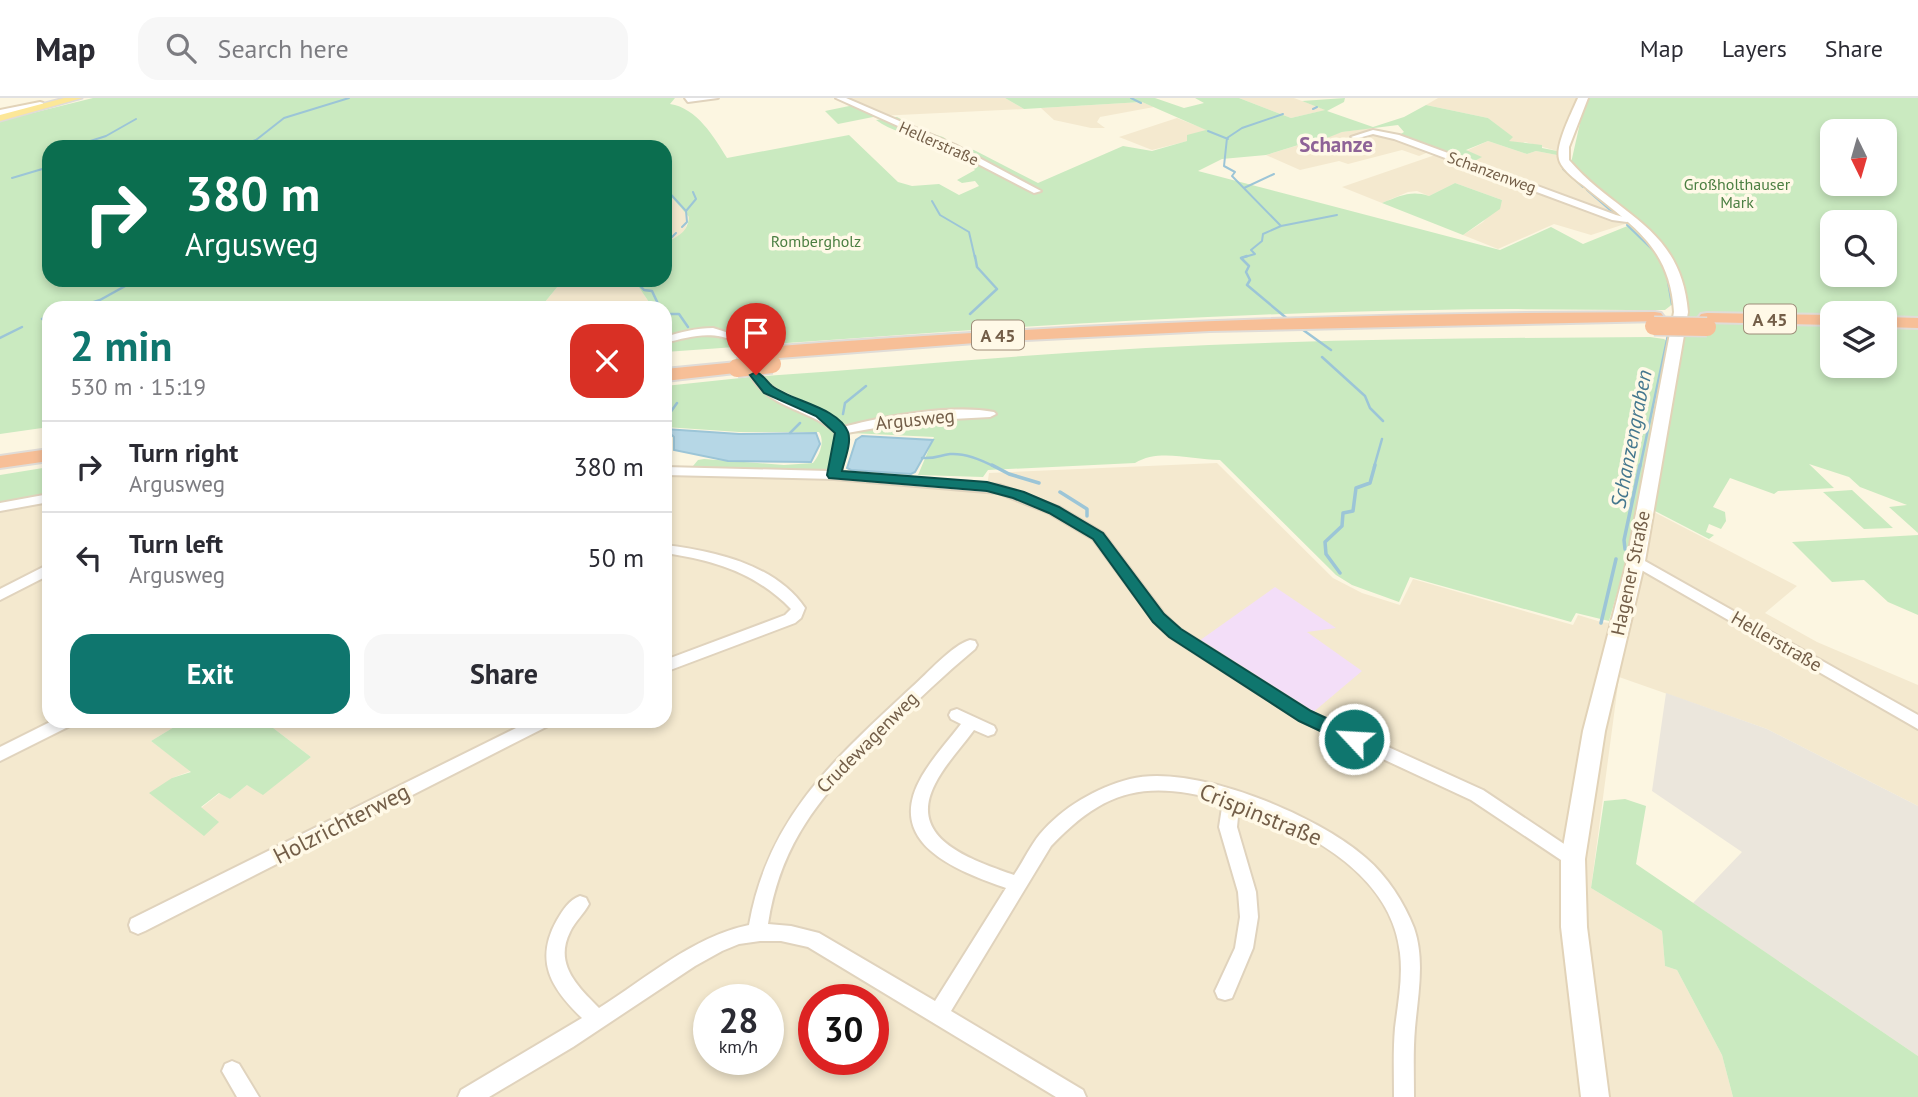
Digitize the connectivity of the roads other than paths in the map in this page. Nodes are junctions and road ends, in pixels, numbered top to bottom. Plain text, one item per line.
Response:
1 (70, 98) edge
2 (77, 98) edge
3 (715, 98) edge
4 (840, 98) edge
5 (1583, 98) edge
6 (688, 100) dead end
7 (0, 115) edge
8 (1355, 136) dead end
9 (1037, 191) dead end
10 (1628, 219) junction
11 (1820, 320) edge
12 (1707, 322) junction
13 (1897, 324) edge
14 (1917, 326) edge
15 (1820, 329) edge
16 (1897, 329) edge
17 (672, 338) edge
18 (736, 362) junction
19 (672, 363) edge
20 (672, 374) edge
21 (990, 414) dead end
22 (841, 431) junction
23 (42, 443) edge
24 (0, 449) edge
25 (42, 455) edge
26 (0, 462) edge
27 (672, 471) edge
28 (834, 475) junction
29 (42, 499) edge
30 (0, 507) edge
31 (672, 550) edge
32 (1636, 561) junction
33 (42, 573) edge
34 (0, 596) edge
35 (970, 645) dead end
36 (672, 663) edge
37 (972, 722) dead end
38 (1918, 723) edge
39 (52, 728) edge
40 (530, 728) edge
41 (0, 755) edge
42 (1232, 797) junction
43 (1573, 859) junction
44 (1018, 884) junction
45 (580, 904) dead end
46 (138, 925) dead end
47 (757, 932) junction
48 (1225, 991) dead end
49 (938, 1014) junction
50 (597, 1020) junction
51 (232, 1071) dead end
52 (248, 1096) edge
53 (468, 1097) edge
54 (1076, 1097) edge
55 (1404, 1097) edge
56 (1595, 1097) edge

1 - 7 main road
2 - 7 main road
3 - 6 street
4 - 9 street, Hellerstraße
5 - 10 main road, Hagener Straße
8 - 10 street, Schanzenweg
10 - 32 main road, Hagener Straße
11 - 12 highway, A 45
12 - 15 highway, A 45
12 - 18 highway, A 45, bridge
13 - 14 highway
14 - 16 highway
17 - 22 street
18 - 19 highway, A 45
18 - 20 highway, A 45
21 - 22 street, Argusweg
22 - 28 street
23 - 24 highway
25 - 26 highway
27 - 28 street
28 - 43 street
29 - 30 street
31 - 36 street
32 - 38 street, Hellerstraße
32 - 43 main road, Hagener Straße
33 - 34 street
35 - 47 street, Crudewagenweg
37 - 44 street
39 - 41 street
40 - 46 street, Holzrichterweg
42 - 44 street, Crispinstraße
42 - 48 street
42 - 55 street, Crispinstraße
43 - 56 main road, Hagener Straße
44 - 49 street, Crispinstraße
45 - 50 street
47 - 49 street
47 - 50 street
49 - 54 street
50 - 53 street
51 - 52 street

